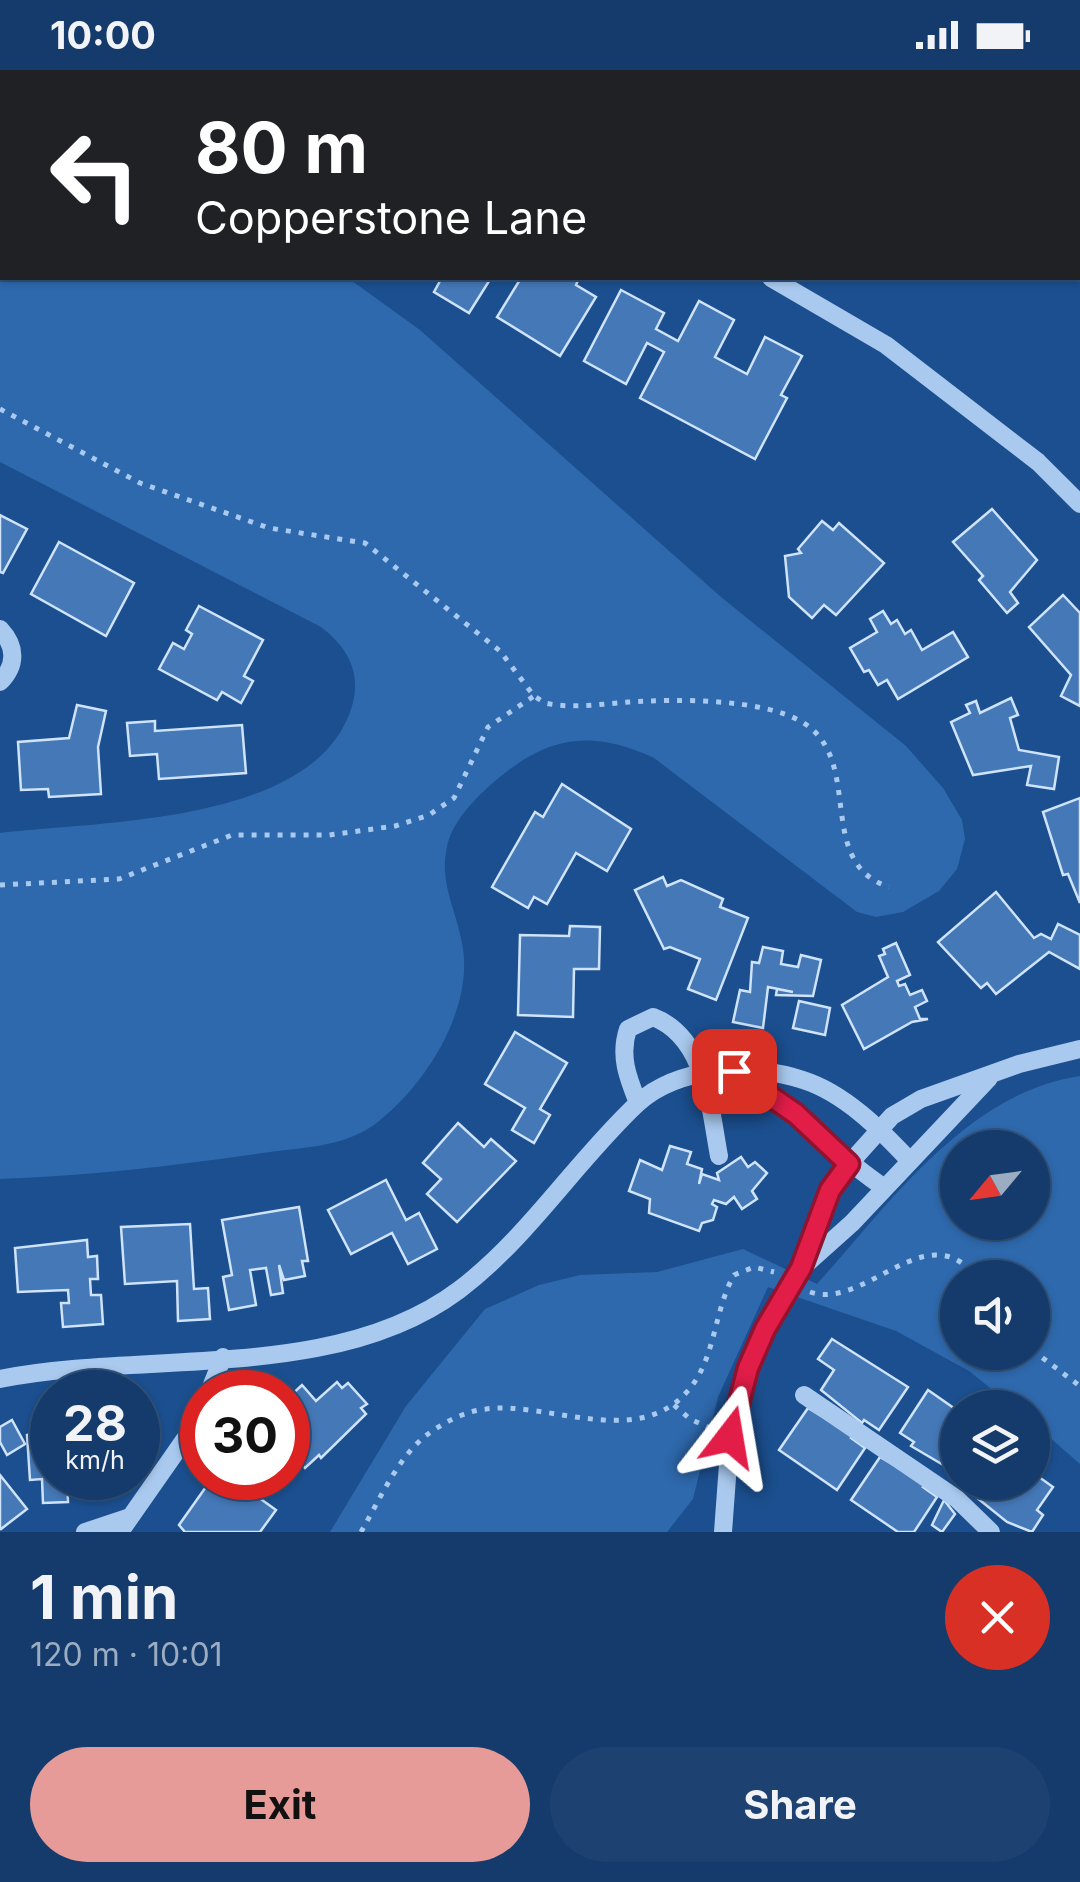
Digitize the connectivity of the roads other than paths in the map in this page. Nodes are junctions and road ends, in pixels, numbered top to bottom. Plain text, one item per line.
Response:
1 (774, 280) edge
2 (1080, 504) edge
3 (0, 629) edge
4 (0, 682) edge
5 (1080, 1049) edge
6 (734, 1071) junction
7 (704, 1074) junction
8 (989, 1078) junction
9 (638, 1103) junction
10 (880, 1130) junction
11 (719, 1156) dead end
12 (908, 1160) junction
13 (849, 1164) junction
14 (882, 1187) junction
15 (796, 1275) junction
16 (224, 1358) junction
17 (219, 1370) edge
18 (0, 1379) edge
19 (804, 1395) dead end
20 (180, 1441) edge
21 (126, 1524) edge
22 (86, 1532) edge
23 (723, 1532) edge
24 (991, 1532) edge

1 - 2 street
3 - 4 street
5 - 8 street
6 - 7 street
6 - 10 street
6 - 13 street
7 - 9 street
7 - 9 street
7 - 11 street
8 - 10 street
8 - 12 street
9 - 16 street
10 - 12 street
10 - 13 street
12 - 14 street
13 - 14 street
13 - 15 street
14 - 15 street
15 - 23 street
16 - 17 street
16 - 18 street
19 - 24 street
20 - 21 street
21 - 22 street

